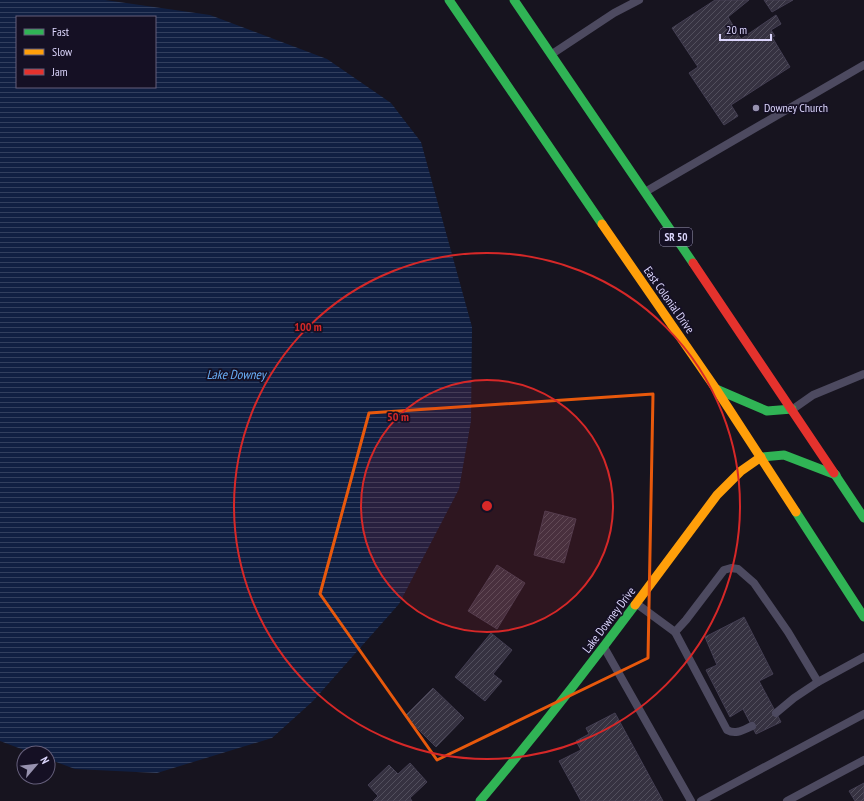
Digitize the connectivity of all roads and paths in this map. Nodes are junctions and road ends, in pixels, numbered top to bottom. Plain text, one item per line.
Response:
1 (449, 0) edge
2 (514, 0) edge
3 (639, 0) edge
4 (551, 55) junction
5 (864, 65) edge
6 (645, 192) junction
7 (864, 374) edge
8 (716, 389) junction
9 (792, 409) junction
10 (761, 457) junction
11 (836, 475) junction
12 (864, 518) edge
13 (636, 603) junction
14 (864, 617) edge
15 (675, 632) junction
16 (604, 646) junction
17 (864, 657) edge
18 (818, 682) junction
19 (776, 713) dead end
20 (863, 715) edge
21 (752, 726) dead end
22 (864, 760) edge
23 (480, 801) edge
24 (691, 801) edge
25 (701, 801) edge
26 (787, 801) edge

1 - 8 main road, East Colonial Drive
2 - 4 main road, SR 50
3 - 4 lane
4 - 6 main road, SR 50
5 - 6 lane
6 - 9 main road, SR 50
7 - 9 lane
8 - 9 main road
8 - 10 main road, East Colonial Drive
9 - 11 main road, SR 50
10 - 11 main road
10 - 13 main road, Lake Downey Drive
10 - 14 main road, East Colonial Drive
11 - 12 main road, SR 50
13 - 15 lane
13 - 16 main road, Lake Downey Drive
15 - 18 lane
15 - 21 lane
16 - 23 main road, Lake Downey Drive
16 - 24 lane
17 - 18 lane
18 - 19 lane
20 - 25 lane
22 - 26 lane

